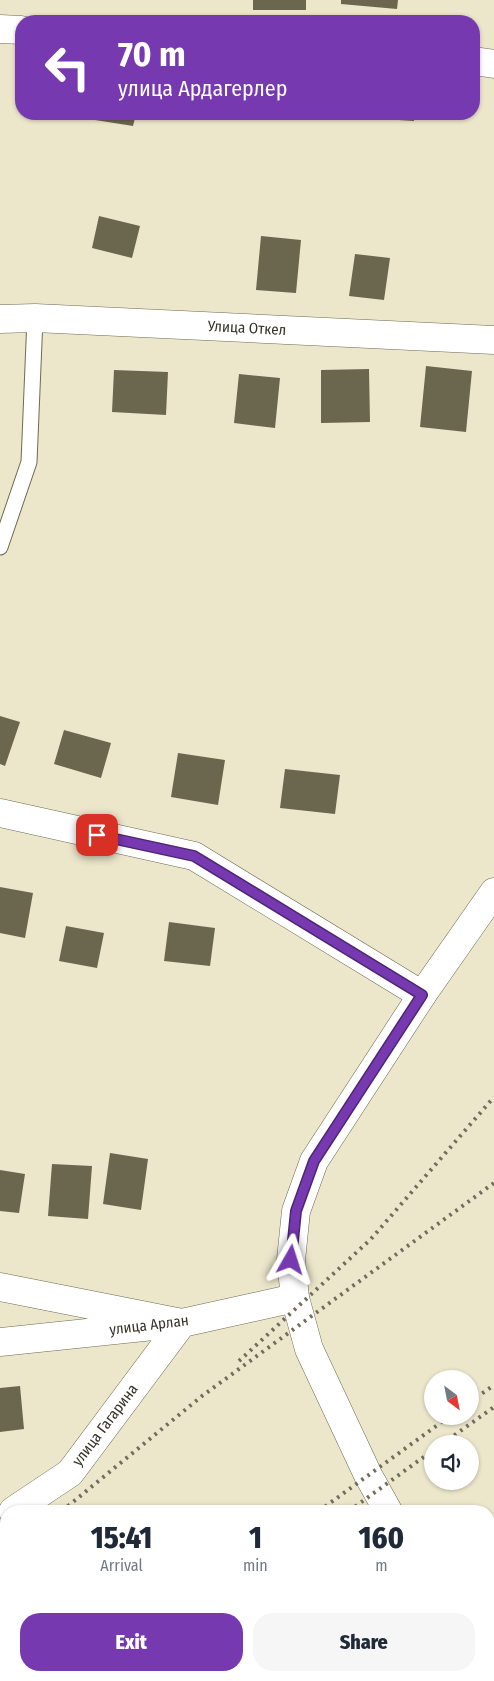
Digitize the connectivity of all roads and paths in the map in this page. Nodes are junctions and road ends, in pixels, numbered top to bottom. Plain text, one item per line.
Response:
1 (0, 29) edge
2 (15, 30) edge
3 (480, 62) edge
4 (494, 64) edge
5 (36, 318) junction
6 (0, 319) edge
7 (494, 340) edge
8 (0, 547) edge
9 (0, 813) edge
10 (494, 892) edge
11 (422, 995) junction
12 (0, 1287) edge
13 (295, 1298) junction
14 (182, 1322) junction
15 (0, 1342) edge
16 (22, 1505) edge
17 (385, 1505) edge

1 - 2 street
3 - 4 street
5 - 6 street, Улица Откел
5 - 7 street, Улица Откел
5 - 8 lane
9 - 11 street
10 - 11 street
11 - 13 street
12 - 14 street
13 - 14 street, улица Арлан
13 - 17 street
14 - 15 street, улица Арлан
14 - 16 street, улица Гагарина

